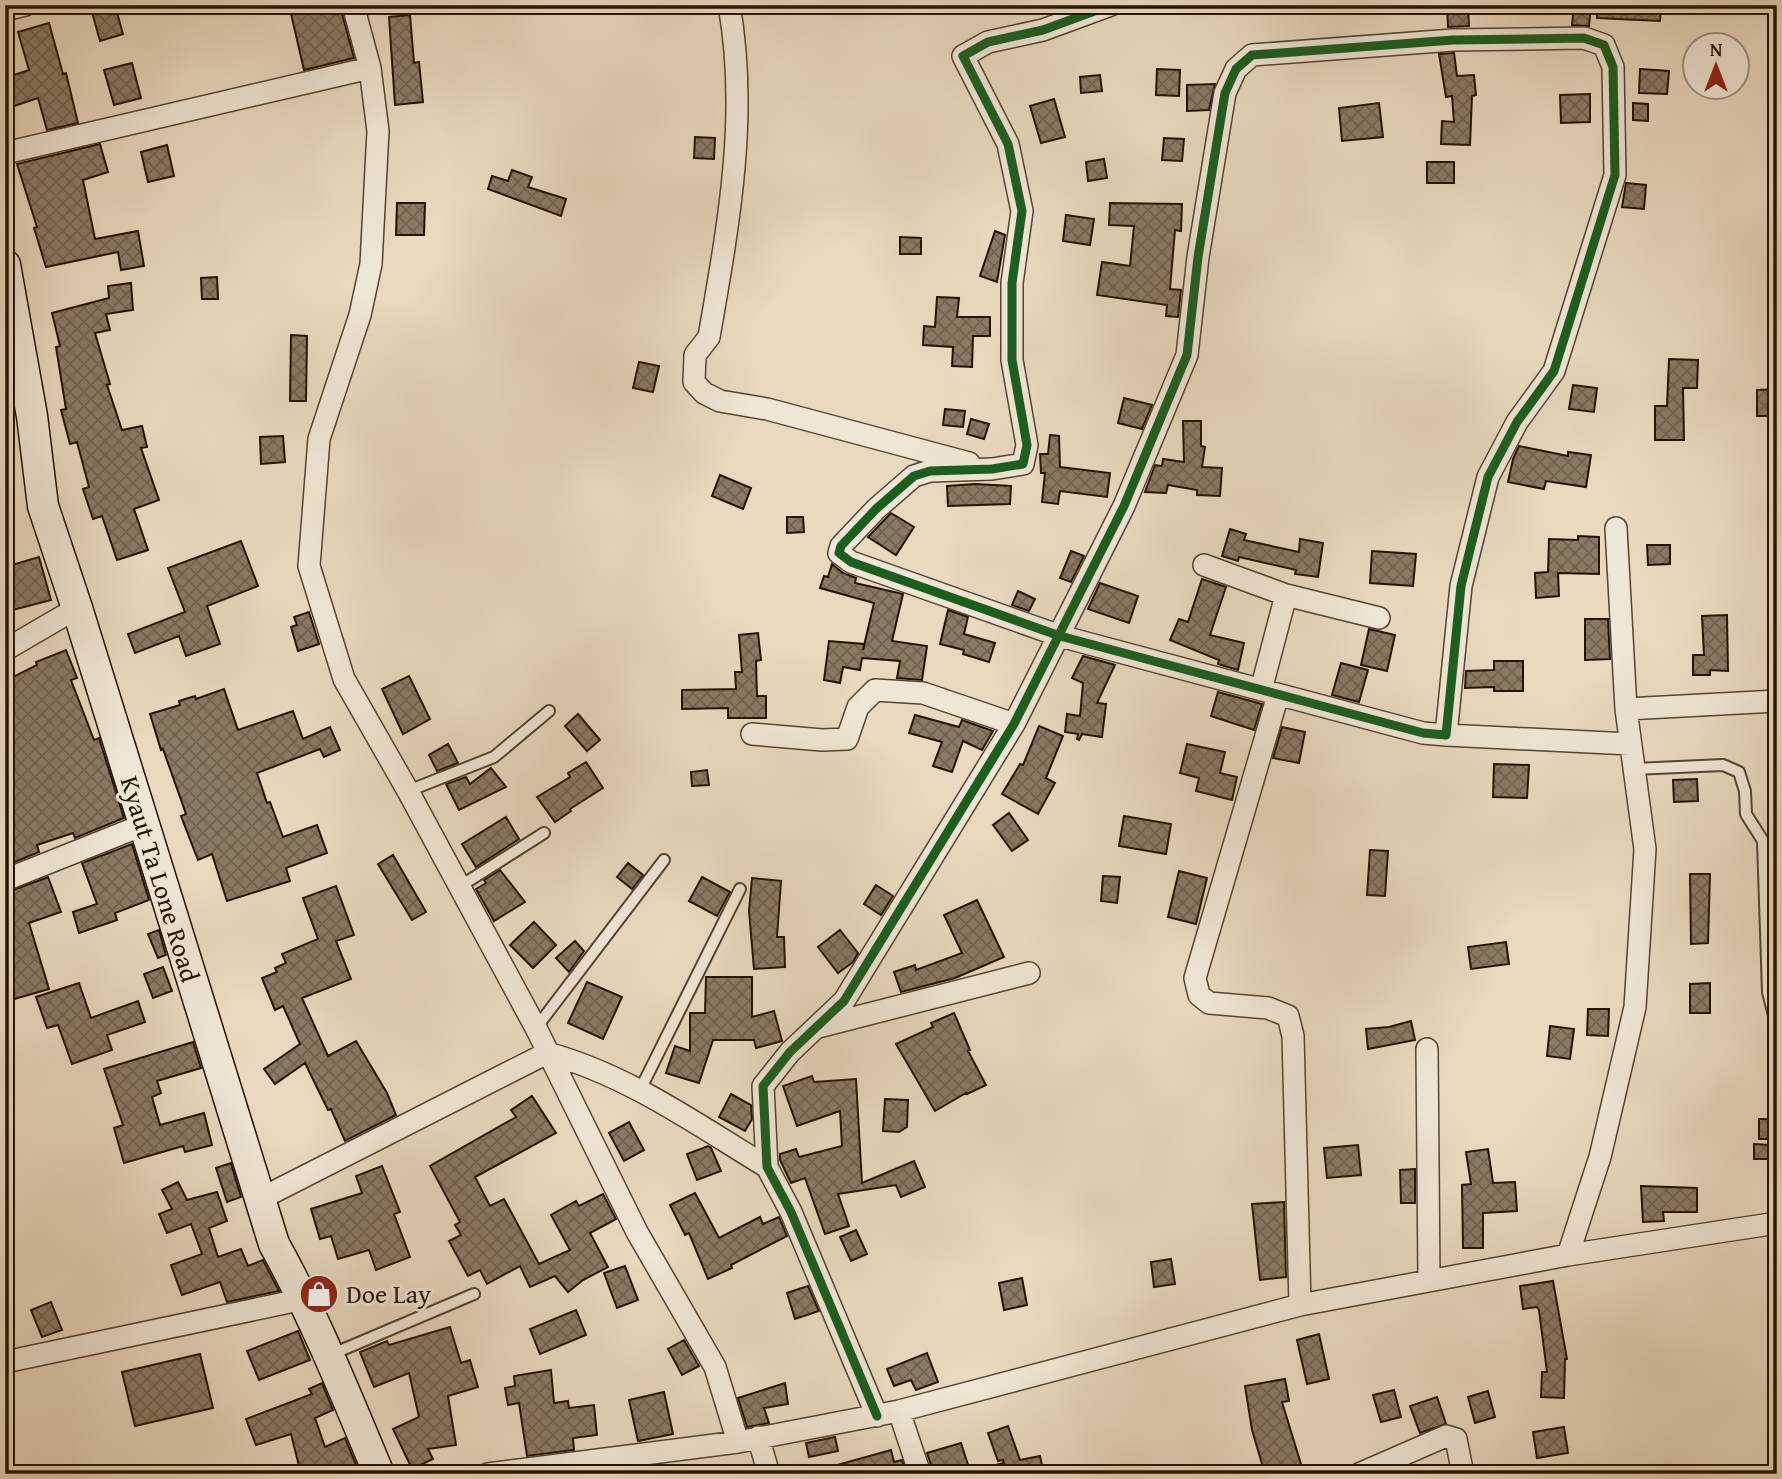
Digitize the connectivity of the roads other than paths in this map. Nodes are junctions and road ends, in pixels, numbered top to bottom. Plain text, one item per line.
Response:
1 (25, 5) edge
2 (353, 5) edge
3 (729, 5) edge
4 (1111, 5) edge
5 (5, 10) edge
6 (370, 68) junction
7 (5, 153) edge
8 (7, 275) edge
9 (992, 469) junction
10 (1616, 528) dead end
11 (1204, 565) dead end
12 (1286, 595) junction
13 (77, 608) junction
14 (1380, 618) dead end
15 (1060, 636) junction
16 (5, 650) edge
17 (1269, 692) junction
18 (1777, 701) edge
19 (1626, 709) junction
20 (548, 711) dead end
21 (1014, 723) junction
22 (752, 734) dead end
23 (1446, 735) junction
24 (1630, 744) junction
25 (1634, 769) junction
26 (408, 790) junction
27 (143, 825) junction
28 (544, 833) dead end
29 (664, 860) dead end
30 (5, 880) edge
31 (458, 887) junction
32 (740, 889) dead end
33 (1029, 973) dead end
34 (816, 1027) junction
35 (536, 1028) junction
36 (1777, 1028) edge
37 (1427, 1049) dead end
38 (547, 1054) junction
39 (640, 1090) junction
40 (767, 1167) junction
41 (260, 1199) junction
42 (1777, 1223) edge
43 (1568, 1255) junction
44 (1429, 1280) junction
45 (474, 1294) dead end
46 (304, 1299) junction
47 (1300, 1305) junction
48 (330, 1355) junction
49 (5, 1362) edge
50 (899, 1411) junction
51 (877, 1416) junction
52 (748, 1439) junction
53 (379, 1474) edge
54 (488, 1474) edge
55 (769, 1474) edge
56 (920, 1474) edge
57 (1359, 1474) edge
58 (1463, 1474) edge

1 - 5 street
2 - 6 street
3 - 9 street
4 - 9 street
6 - 7 street
6 - 26 street
8 - 13 main road, Kyaut Ta Lone Road
9 - 15 street
10 - 19 street
11 - 12 street
12 - 14 street
12 - 17 street
13 - 16 street
13 - 27 main road, Kyaut Ta Lone Road
15 - 17 street
15 - 21 street
15 - 23 street
17 - 23 street
17 - 47 street
18 - 19 street
19 - 24 street
20 - 26 lane
21 - 22 street
21 - 34 street
23 - 24 street
24 - 25 street
25 - 36 lane
25 - 43 street
26 - 31 street
27 - 30 street
27 - 41 main road, Kyaut Ta Lone Road
28 - 31 lane
29 - 35 lane
31 - 35 street
32 - 39 lane
33 - 34 street
34 - 40 street
35 - 38 street
37 - 44 street
38 - 39 street
38 - 41 street
38 - 52 street
39 - 40 street
40 - 51 street
41 - 46 main road, Kyaut Ta Lone Road
42 - 43 street
43 - 44 street
44 - 47 street
45 - 48 lane
46 - 48 main road, Kyaut Ta Lone Road
46 - 49 street
47 - 50 street
48 - 53 main road, Kyaut Ta Lone Road
50 - 51 street
50 - 56 street
51 - 52 street
52 - 54 street
52 - 55 street
57 - 58 street

